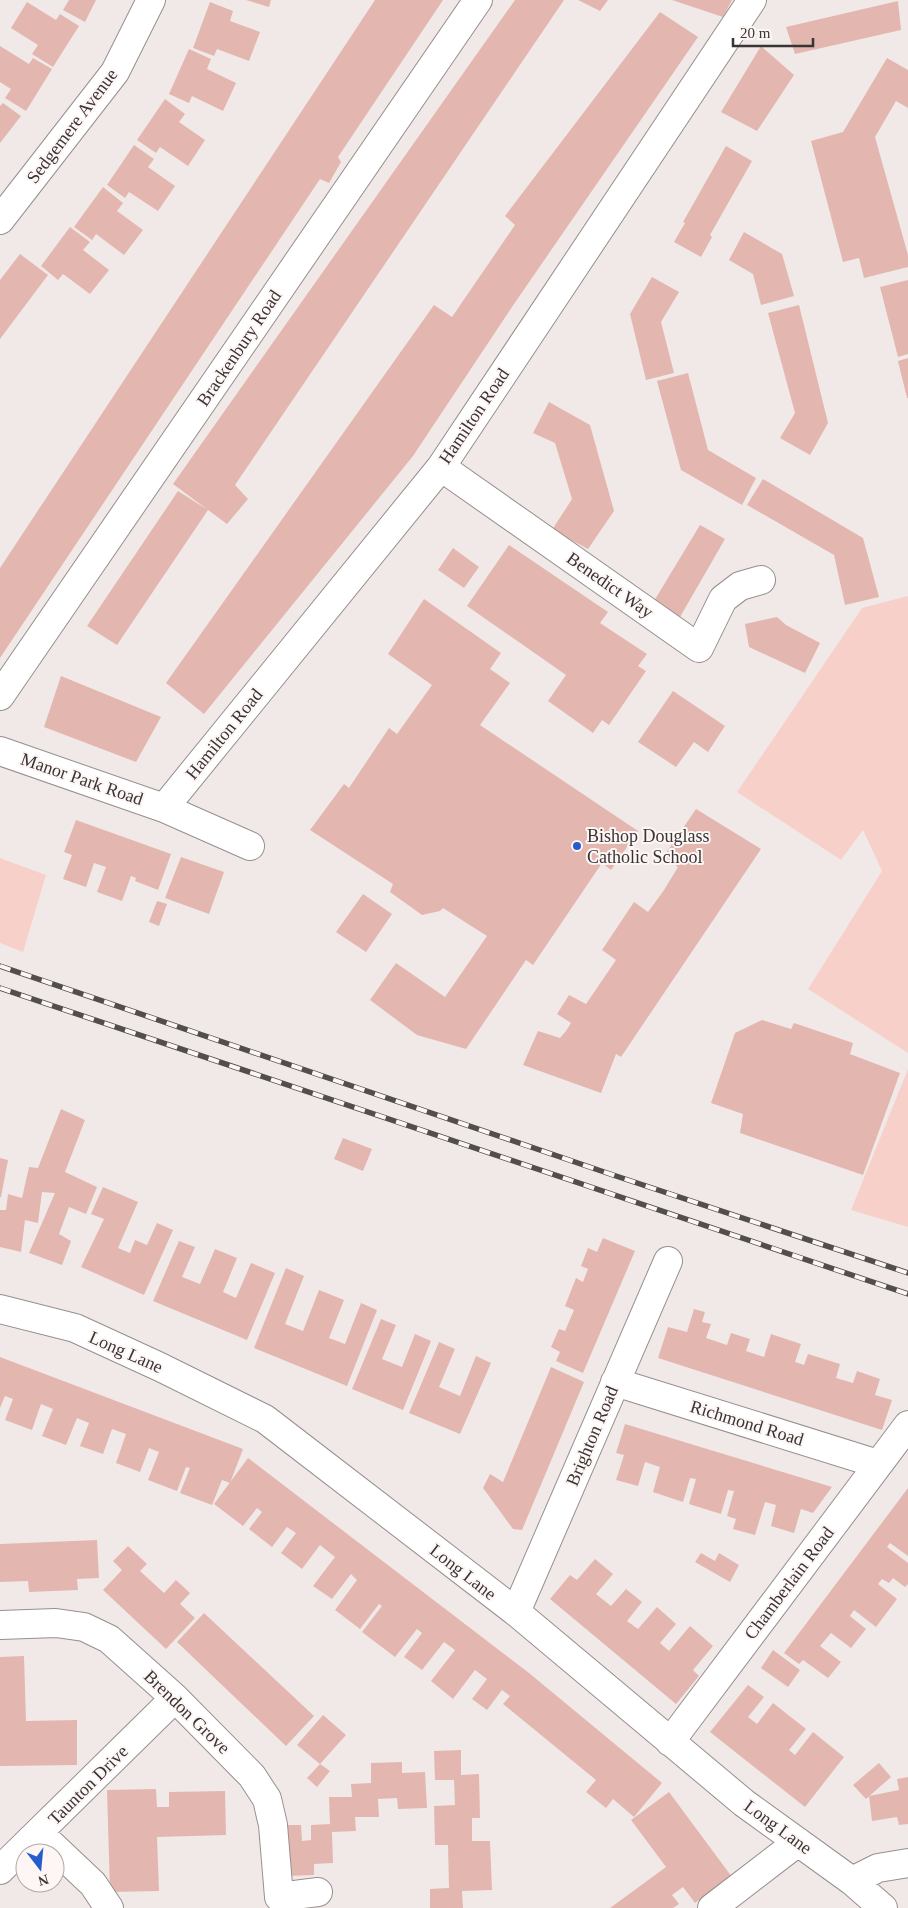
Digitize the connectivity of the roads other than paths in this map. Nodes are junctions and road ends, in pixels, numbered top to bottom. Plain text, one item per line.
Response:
1 (151, 0) edge
2 (478, 0) edge
3 (752, 0) edge
4 (0, 220) edge
5 (440, 467) junction
6 (761, 580) dead end
7 (0, 696) edge
8 (0, 751) edge
9 (164, 808) junction
10 (250, 846) dead end
11 (668, 1261) dead end
12 (0, 1309) edge
13 (615, 1382) junction
14 (908, 1425) edge
15 (878, 1464) junction
16 (516, 1612) junction
17 (0, 1625) edge
18 (175, 1698) junction
19 (670, 1742) junction
20 (39, 1833) junction
21 (798, 1842) junction
22 (908, 1863) edge
23 (0, 1870) edge
24 (852, 1881) junction
25 (318, 1892) dead end
26 (279, 1903) edge
27 (109, 1908) edge
28 (712, 1908) edge
29 (884, 1908) edge

1 - 4 street, Sedgemere Avenue
2 - 7 street, Brackenbury Road
3 - 5 street, Hamilton Road
5 - 6 street, Benedict Way
5 - 9 street, Hamilton Road
8 - 9 street, Manor Park Road
9 - 10 street, Manor Park Road
11 - 13 street, Brighton Road
12 - 16 street, Long Lane
13 - 15 street, Richmond Road
13 - 16 street, Brighton Road
14 - 15 street, Chamberlain Road
15 - 19 street, Chamberlain Road
16 - 19 street, Long Lane
17 - 18 street, Brendon Grove
18 - 20 street, Taunton Drive
18 - 26 street, Brendon Grove
19 - 21 street, Long Lane
20 - 23 street, Taunton Drive
20 - 27 street
21 - 24 street, Long Lane
21 - 28 street
22 - 24 street
24 - 29 street, Long Lane
25 - 26 street, Brendon Grove

